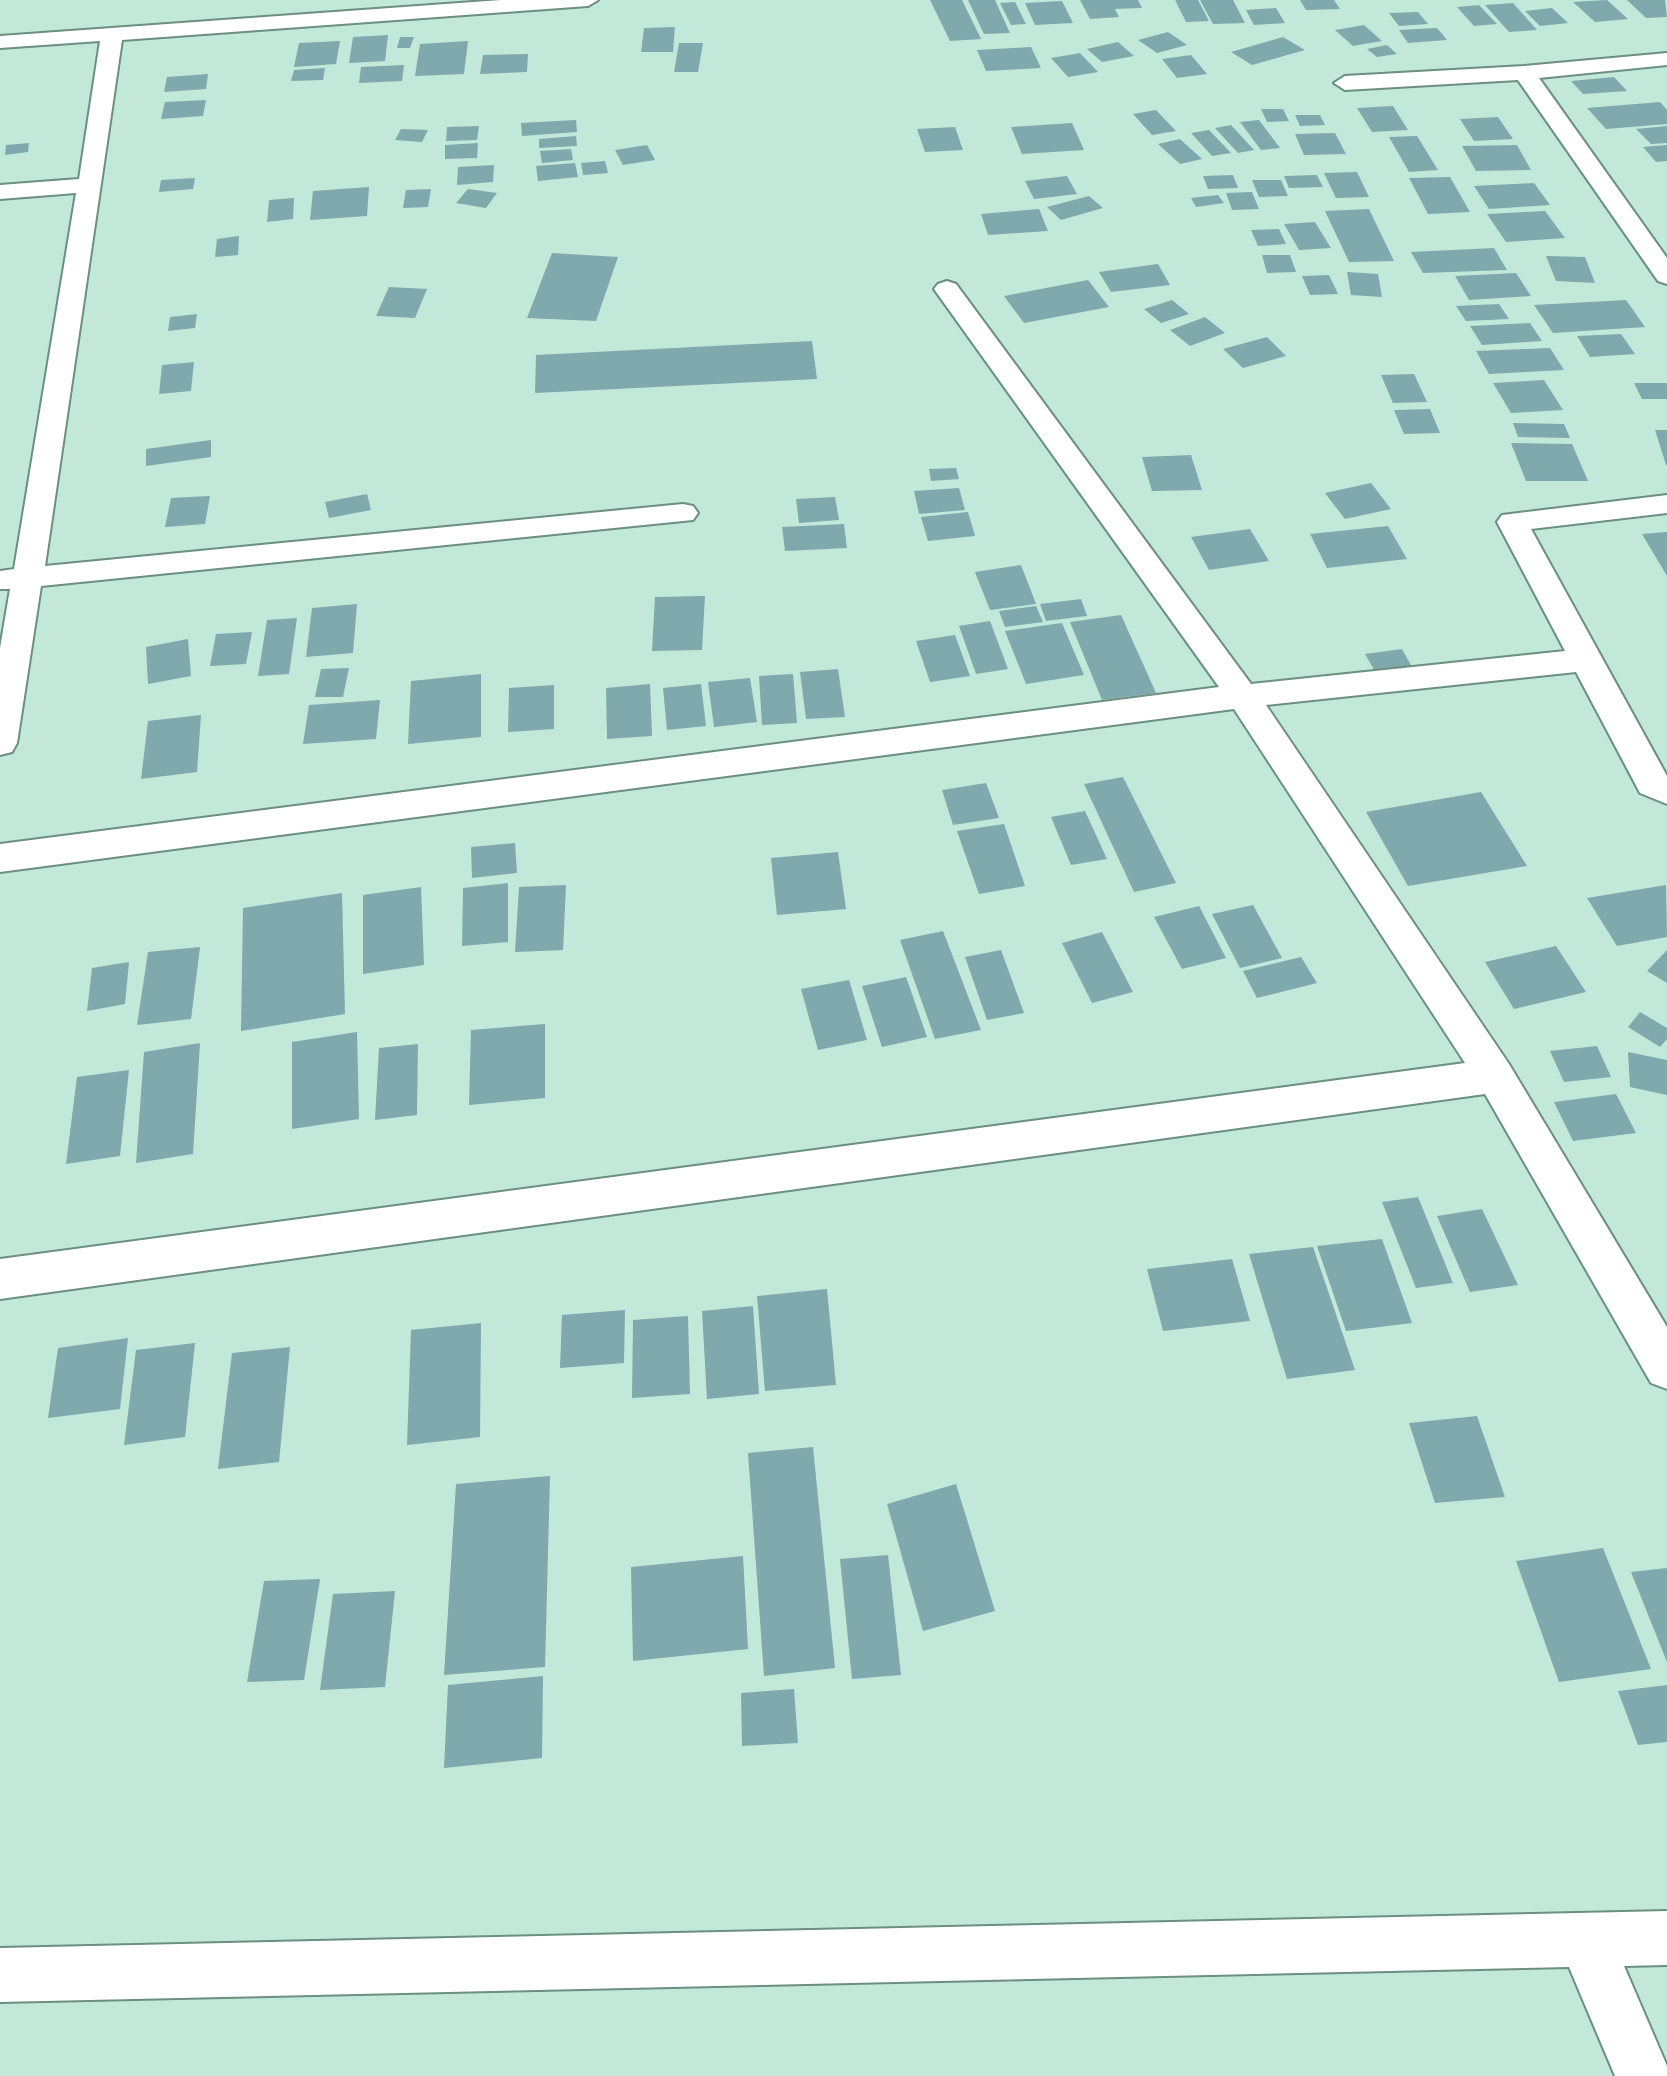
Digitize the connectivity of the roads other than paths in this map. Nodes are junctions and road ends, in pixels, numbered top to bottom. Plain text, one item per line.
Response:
1 (588, 0) edge
2 (112, 35) junction
3 (0, 42) edge
4 (1667, 60) edge
5 (1524, 74) junction
6 (1345, 83) dead end
7 (89, 185) junction
8 (0, 192) edge
9 (1667, 276) edge
10 (947, 289) dead end
11 (1667, 504) edge
12 (683, 513) dead end
13 (14, 578) edge
14 (1585, 660) junction
15 (1244, 696) junction
16 (0, 743) edge
17 (1667, 791) edge
18 (0, 858) edge
19 (1495, 1076) junction
20 (0, 1279) edge
21 (1667, 1368) edge
22 (1667, 1938) edge
23 (1586, 1941) junction
24 (0, 1975) edge
25 (1643, 2076) edge

1 - 2 street
2 - 3 street
2 - 7 street
4 - 5 street
5 - 6 street
5 - 9 street
7 - 8 street
7 - 13 street
10 - 15 street
11 - 14 street
12 - 13 street
13 - 16 street
14 - 15 street
14 - 17 street
15 - 18 street
15 - 19 street
19 - 20 street
19 - 21 street
22 - 23 street
23 - 24 street
23 - 25 street

